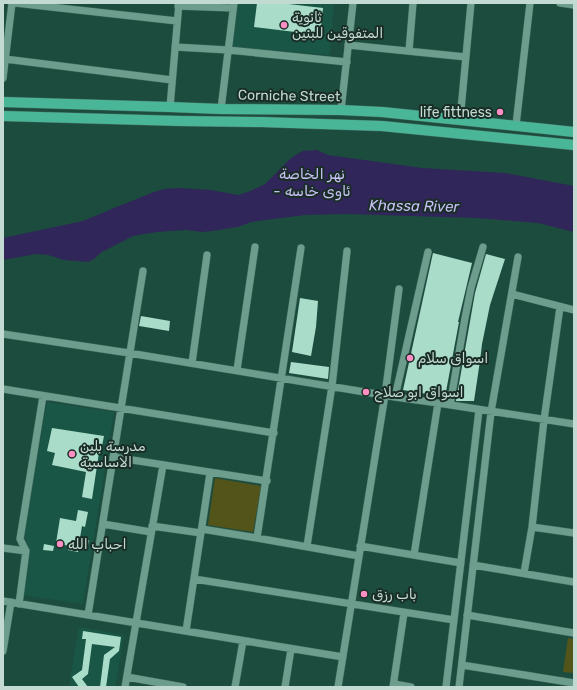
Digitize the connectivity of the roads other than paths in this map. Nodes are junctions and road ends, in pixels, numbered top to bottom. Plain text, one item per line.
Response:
1 (13, 3) edge
2 (353, 3) edge
3 (414, 3) edge
4 (471, 3) edge
5 (530, 3) edge
6 (560, 3) edge
7 (574, 4) edge
8 (178, 5) edge
9 (233, 6) edge
10 (177, 21) junction
11 (348, 45) junction
12 (175, 47) junction
13 (228, 50) junction
14 (409, 51) junction
15 (466, 58) junction
16 (5, 59) junction
17 (347, 62) junction
18 (3, 78) edge
19 (172, 80) junction
20 (3, 102) edge
21 (100, 105) junction
22 (170, 107) junction
23 (221, 110) junction
24 (341, 110) junction
25 (3, 116) edge
26 (100, 119) junction
27 (460, 120) junction
28 (516, 125) junction
29 (574, 132) edge
30 (574, 145) edge
31 (255, 247) dead end
32 (483, 247) dead end
33 (301, 248) dead end
34 (347, 251) dead end
35 (428, 252) dead end
36 (207, 255) dead end
37 (518, 257) dead end
38 (143, 271) dead end
39 (399, 289) dead end
40 (512, 294) junction
41 (560, 307) junction
42 (574, 310) edge
43 (3, 334) edge
44 (129, 353) junction
45 (192, 363) junction
46 (237, 370) junction
47 (282, 378) junction
48 (332, 386) junction
49 (3, 390) edge
50 (385, 395) junction
51 (44, 396) junction
52 (395, 397) junction
53 (438, 403) junction
54 (450, 405) junction
55 (121, 408) junction
56 (479, 410) junction
57 (491, 412) junction
58 (544, 420) junction
59 (574, 424) edge
60 (274, 433) junction
61 (113, 457) junction
62 (163, 465) junction
63 (210, 472) junction
64 (266, 481) junction
65 (103, 524) junction
66 (532, 527) junction
67 (152, 529) junction
68 (201, 531) junction
69 (574, 533) edge
70 (258, 538) junction
71 (307, 546) junction
72 (360, 546) junction
73 (3, 548) edge
74 (26, 551) junction
75 (414, 555) junction
76 (359, 556) junction
77 (460, 563) junction
78 (473, 565) junction
79 (524, 573) junction
80 (194, 578) junction
81 (574, 582) edge
82 (3, 601) edge
83 (15, 603) junction
84 (351, 604) junction
85 (404, 613) junction
86 (88, 615) junction
87 (468, 615) junction
88 (454, 620) junction
89 (136, 623) junction
90 (186, 631) junction
91 (574, 633) edge
92 (243, 641) junction
93 (451, 643) junction
94 (464, 645) junction
95 (291, 649) junction
96 (3, 651) edge
97 (343, 657) junction
98 (462, 665) junction
99 (127, 676) junction
100 (574, 683) edge
101 (174, 686) edge
102 (393, 686) edge
103 (125, 687) edge
104 (183, 687) edge
105 (235, 687) edge
106 (285, 687) edge
107 (338, 687) edge
108 (411, 687) edge
109 (446, 687) edge
110 (459, 687) edge

1 - 10 street
1 - 16 street
2 - 11 street
3 - 14 street
4 - 15 street
5 - 28 street
6 - 7 street
8 - 9 street
8 - 10 street
9 - 13 street
10 - 12 street
11 - 14 street
11 - 17 street
12 - 13 street
12 - 19 street
13 - 17 street
13 - 23 street
14 - 15 street
15 - 27 street
16 - 18 street
16 - 19 street
17 - 24 street
19 - 22 street
20 - 21 main road, Corniche Street
21 - 22 main road, Corniche Street
21 - 26 main road
22 - 23 main road, Corniche Street
23 - 24 main road, Corniche Street
24 - 27 main road, Corniche Street
25 - 26 main road, Corniche Street
26 - 30 main road, Corniche Street
27 - 28 main road, Corniche Street
28 - 29 main road, Corniche Street
31 - 46 street
32 - 54 street
33 - 47 street
34 - 48 street
35 - 52 street
36 - 45 street
37 - 40 street
38 - 44 street
39 - 50 street
40 - 41 street
40 - 57 street
41 - 42 street
41 - 58 street
43 - 44 street
44 - 45 street
44 - 55 street
45 - 46 street
46 - 47 street
47 - 48 street
47 - 60 street
48 - 50 street
48 - 71 street
49 - 51 street
50 - 52 street
50 - 72 street
51 - 55 street
51 - 74 street
52 - 53 street
53 - 54 street
53 - 75 street
54 - 56 street
55 - 60 street
55 - 61 street
56 - 57 street
56 - 77 street
57 - 58 street
57 - 78 street
58 - 59 street
58 - 66 street
60 - 64 street
61 - 62 street
61 - 65 street
62 - 63 street
62 - 67 street
63 - 64 street
63 - 68 street
64 - 70 street
65 - 67 street
65 - 86 street
66 - 69 street
66 - 79 street
67 - 68 street
67 - 89 street
68 - 70 street
68 - 80 street
70 - 71 street
71 - 76 street
72 - 75 street
72 - 76 street
73 - 74 street
74 - 83 street
75 - 77 street
76 - 84 street
77 - 88 street
78 - 79 street
78 - 87 street
79 - 81 street
80 - 84 street
80 - 90 street
82 - 83 street
83 - 86 street
83 - 96 street
84 - 85 street
84 - 97 street
85 - 88 street
85 - 102 street
86 - 89 street
87 - 91 street
87 - 94 street
88 - 93 street
89 - 90 street
89 - 99 street
90 - 92 street
92 - 95 street
92 - 105 street
93 - 94 street
93 - 109 street
94 - 98 street
95 - 97 street
95 - 106 street
97 - 107 street
98 - 100 street
98 - 110 street
99 - 101 street
99 - 103 street
101 - 104 street
102 - 108 street

